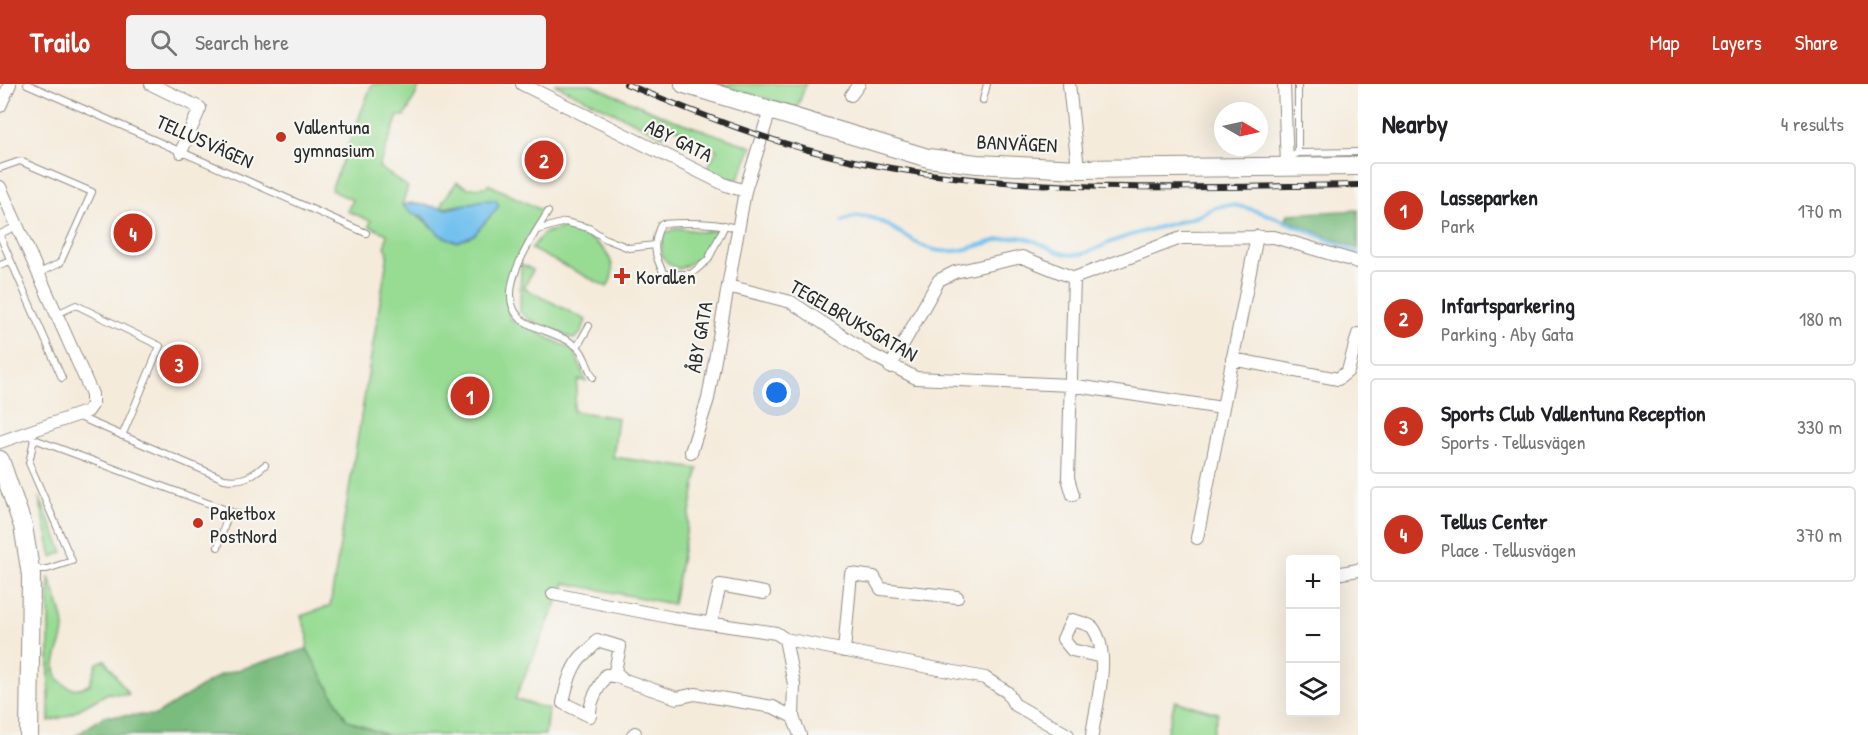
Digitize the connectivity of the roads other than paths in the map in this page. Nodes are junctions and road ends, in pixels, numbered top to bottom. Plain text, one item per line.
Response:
1 (9, 84) edge
2 (27, 84) edge
3 (150, 84) edge
4 (522, 84) edge
5 (684, 84) edge
6 (859, 84) edge
7 (987, 84) edge
8 (1069, 84) edge
9 (1284, 84) edge
10 (1298, 84) edge
11 (850, 94) dead end
12 (983, 100) dead end
13 (0, 106) edge
14 (770, 110) junction
15 (181, 152) junction
16 (1358, 152) edge
17 (1290, 159) junction
18 (1358, 165) edge
19 (0, 168) edge
20 (1078, 169) junction
21 (745, 191) junction
22 (2, 195) edge
23 (548, 212) dead end
24 (724, 225) junction
25 (17, 226) junction
26 (738, 228) junction
27 (537, 231) junction
28 (366, 233) dead end
29 (0, 235) edge
30 (1257, 236) junction
31 (655, 245) junction
32 (11, 261) junction
33 (1358, 262) edge
34 (0, 265) edge
35 (39, 273) junction
36 (1074, 278) junction
37 (728, 286) junction
38 (57, 314) junction
39 (589, 326) dead end
40 (1358, 334) edge
41 (578, 347) junction
42 (1232, 359) junction
43 (890, 366) junction
44 (593, 377) dead end
45 (62, 378) dead end
46 (1070, 385) junction
47 (1222, 408) junction
48 (77, 416) junction
49 (31, 436) junction
50 (122, 436) junction
51 (0, 442) edge
52 (691, 452) dead end
53 (0, 460) edge
54 (265, 465) dead end
55 (1073, 495) dead end
56 (230, 511) junction
57 (240, 515) dead end
58 (1197, 538) dead end
59 (218, 547) dead end
60 (30, 569) junction
61 (1358, 570) edge
62 (1340, 573) edge
63 (764, 592) dead end
64 (553, 594) dead end
65 (957, 597) dead end
66 (711, 623) junction
67 (785, 639) junction
68 (844, 651) junction
69 (1102, 657) dead end
70 (621, 677) junction
71 (793, 717) junction
72 (29, 735) edge
73 (800, 735) edge
74 (1068, 735) edge
75 (1092, 735) edge

1 - 13 street
2 - 15 lane, TELLUSVÄGEN
3 - 15 street
4 - 21 street, ABY GATA
5 - 14 street, BANVÄGEN
6 - 11 street
7 - 12 lane
8 - 20 street
9 - 17 street
10 - 17 lane
14 - 20 street, BANVÄGEN
14 - 21 street
15 - 28 lane, TELLUSVÄGEN
16 - 17 lane
17 - 18 street, BANVÄGEN
17 - 20 street, BANVÄGEN
19 - 35 lane
21 - 26 street, ÅBY GATA
22 - 25 street
23 - 27 lane
24 - 26 lane
24 - 31 lane
24 - 31 lane
25 - 29 lane
25 - 35 street
26 - 37 street, ÅBY GATA
27 - 31 lane
27 - 41 lane
29 - 32 lane
30 - 33 street
30 - 36 street
30 - 42 street
32 - 34 lane
32 - 45 lane
35 - 38 street
36 - 43 street
36 - 46 street
37 - 43 street, TEGELBRUKSGATAN
37 - 52 street, ÅBY GATA
38 - 48 street
38 - 50 lane
39 - 41 lane
40 - 42 street
41 - 44 lane
42 - 47 street
43 - 46 street, TEGELBRUKSGATAN
46 - 47 street, TEGELBRUKSGATAN
46 - 55 street
47 - 58 street
48 - 49 street
48 - 50 lane
49 - 51 street
49 - 56 lane
49 - 60 lane
50 - 54 lane
53 - 60 street
56 - 57 lane
56 - 59 lane
60 - 72 street
61 - 62 street
63 - 66 street
64 - 66 street
65 - 68 street
66 - 67 street
67 - 68 street
67 - 71 street
68 - 74 street
69 - 75 street
70 - 70 street
70 - 71 street
71 - 73 street

